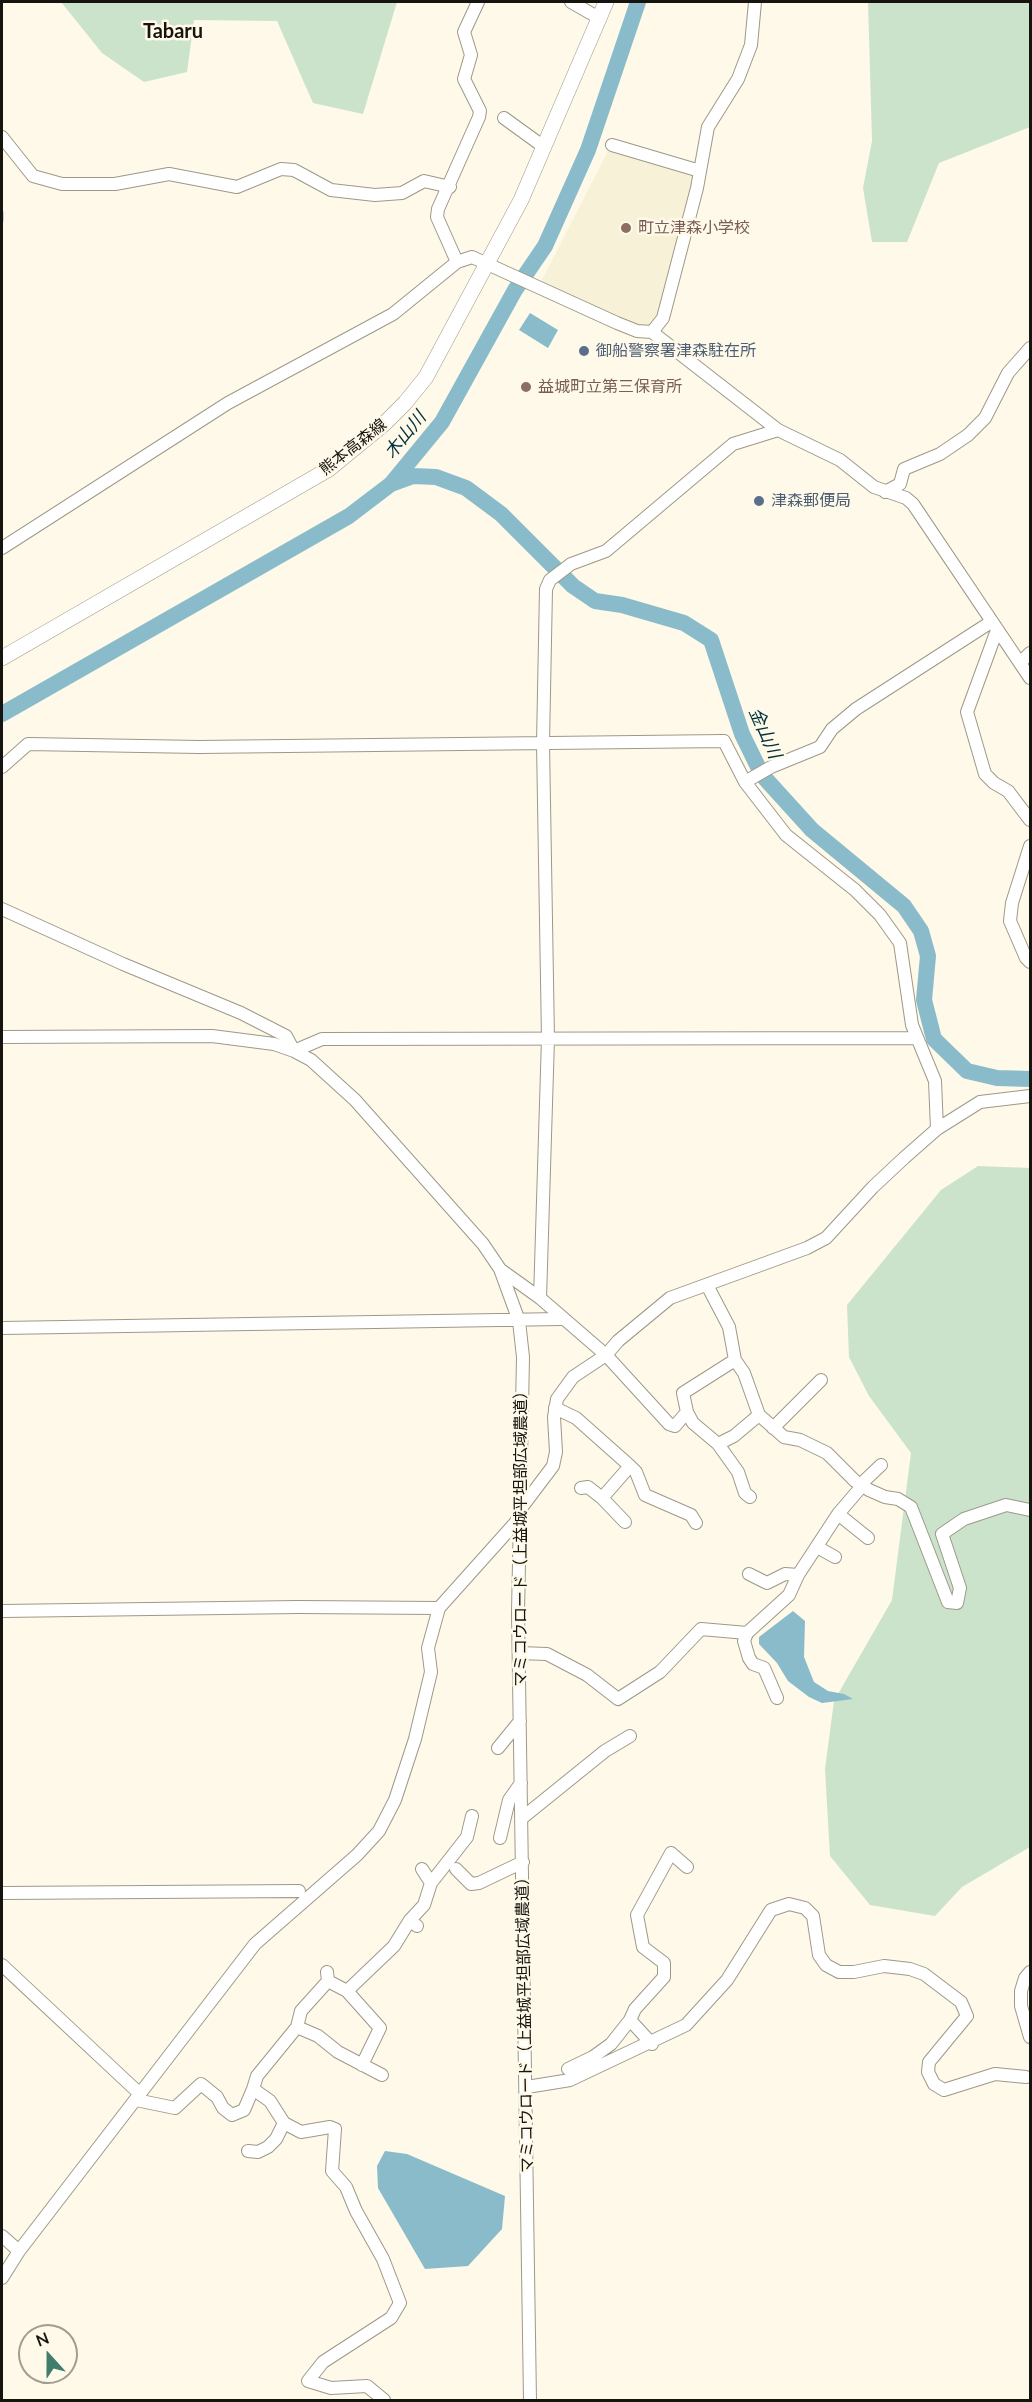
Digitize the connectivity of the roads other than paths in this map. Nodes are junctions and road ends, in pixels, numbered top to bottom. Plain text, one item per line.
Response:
1 (478, 2) edge
2 (571, 2) edge
3 (606, 2) edge
4 (754, 2) edge
5 (599, 18) junction
6 (504, 118) dead end
7 (2, 137) edge
8 (612, 145) dead end
9 (544, 147) junction
10 (700, 171) junction
11 (450, 187) junction
12 (457, 262) junction
13 (490, 267) junction
14 (652, 332) junction
15 (1030, 348) edge
16 (778, 430) junction
17 (885, 492) junction
18 (2, 548) edge
19 (994, 626) junction
20 (1030, 653) edge
21 (2, 658) edge
22 (1020, 663) junction
23 (1030, 678) edge
24 (543, 743) junction
25 (2, 767) edge
26 (748, 780) junction
27 (1030, 820) edge
28 (1030, 846) edge
29 (2, 909) edge
30 (1030, 962) edge
31 (2, 1037) edge
32 (916, 1038) junction
33 (548, 1039) junction
34 (294, 1051) junction
35 (1030, 1096) edge
36 (937, 1130) junction
37 (500, 1269) junction
38 (707, 1285) junction
39 (540, 1298) junction
40 (561, 1319) junction
41 (519, 1321) junction
42 (2, 1328) edge
43 (606, 1355) junction
44 (735, 1360) junction
45 (820, 1380) dead end
46 (555, 1408) junction
47 (687, 1412) junction
48 (759, 1415) junction
49 (773, 1428) junction
50 (718, 1444) junction
51 (881, 1465) dead end
52 (630, 1466) junction
53 (861, 1486) junction
54 (581, 1488) dead end
55 (750, 1497) dead end
56 (602, 1498) junction
57 (522, 1507) junction
58 (1030, 1510) edge
59 (838, 1514) junction
60 (625, 1522) dead end
61 (696, 1523) dead end
62 (868, 1538) dead end
63 (817, 1547) junction
64 (835, 1557) dead end
65 (749, 1574) dead end
66 (798, 1575) junction
67 (439, 1608) junction
68 (2, 1611) edge
69 (747, 1633) junction
70 (519, 1653) junction
71 (777, 1698) dead end
72 (520, 1721) junction
73 (630, 1736) dead end
74 (498, 1748) dead end
75 (521, 1783) junction
76 (472, 1815) dead end
77 (522, 1818) junction
78 (500, 1838) dead end
79 (523, 1862) junction
80 (687, 1867) dead end
81 (422, 1869) dead end
82 (456, 1869) dead end
83 (431, 1883) junction
84 (299, 1891) dead end
85 (2, 1893) edge
86 (2, 1965) edge
87 (1030, 1972) edge
88 (347, 1991) junction
89 (630, 2020) junction
90 (297, 2027) junction
91 (1030, 2037) edge
92 (652, 2044) junction
93 (362, 2065) junction
94 (568, 2069) dead end
95 (382, 2075) dead end
96 (1029, 2078) edge
97 (527, 2087) junction
98 (253, 2089) junction
99 (138, 2097) junction
100 (284, 2123) junction
101 (248, 2151) dead end
102 (2, 2236) edge
103 (19, 2251) junction
104 (2, 2278) edge
105 (384, 2400) edge
106 (530, 2400) edge

1 - 11 street
2 - 5 street
3 - 5 main road, 熊本高森線
4 - 10 street
5 - 9 main road, 熊本高森線
6 - 9 street
7 - 11 street
8 - 10 street
9 - 13 main road, 熊本高森線
10 - 14 street
11 - 12 street
12 - 13 street
12 - 18 street
13 - 14 street
13 - 21 main road, 熊本高森線
14 - 16 street
15 - 17 street
16 - 17 street
16 - 24 street
17 - 19 street
19 - 22 street
19 - 26 street
19 - 27 street
20 - 22 street
22 - 23 street
24 - 25 street
24 - 26 street
24 - 33 street
26 - 32 street
28 - 30 street
29 - 34 street
31 - 34 street, マミコウロード（上益城平坦部広域農道）
32 - 33 street
32 - 36 street
33 - 34 street
33 - 39 street
34 - 37 street, マミコウロード（上益城平坦部広域農道）
35 - 36 street
36 - 38 street
37 - 39 street
37 - 41 street, マミコウロード（上益城平坦部広域農道）
38 - 43 street
38 - 44 street
39 - 40 street
40 - 41 street
40 - 43 street
41 - 42 street
41 - 57 street, マミコウロード（上益城平坦部広域農道）
43 - 46 street
43 - 47 street
44 - 47 street
44 - 48 street
45 - 49 street
46 - 52 street
46 - 57 street
47 - 50 street
48 - 49 street
48 - 50 street
49 - 53 street
50 - 55 street
51 - 53 street
52 - 56 street
52 - 61 street
53 - 58 street
53 - 59 street
54 - 56 street
56 - 60 street
57 - 67 street
57 - 70 street, マミコウロード（上益城平坦部広域農道）
59 - 62 street
59 - 63 street
63 - 64 street
63 - 66 street
65 - 66 street
66 - 69 street
67 - 68 street
67 - 99 street
69 - 70 street
69 - 71 street
70 - 72 street, マミコウロード（上益城平坦部広域農道）
72 - 74 street
72 - 75 street, マミコウロード（上益城平坦部広域農道）
73 - 77 street
75 - 77 street, マミコウロード（上益城平坦部広域農道）
75 - 78 street
76 - 83 street
77 - 79 street, マミコウロード（上益城平坦部広域農道）
79 - 82 street
79 - 97 street, マミコウロード（上益城平坦部広域農道）
80 - 89 street
81 - 83 street
83 - 88 street
84 - 85 street
86 - 99 street
87 - 91 street
88 - 90 street
88 - 93 street
89 - 92 street
89 - 94 street
90 - 93 street
90 - 98 street
92 - 96 street
92 - 97 street
93 - 95 street
97 - 106 street, マミコウロード（上益城平坦部広域農道）
98 - 99 street
98 - 100 street
99 - 103 street
100 - 101 street
100 - 105 street
102 - 103 street
103 - 104 street

